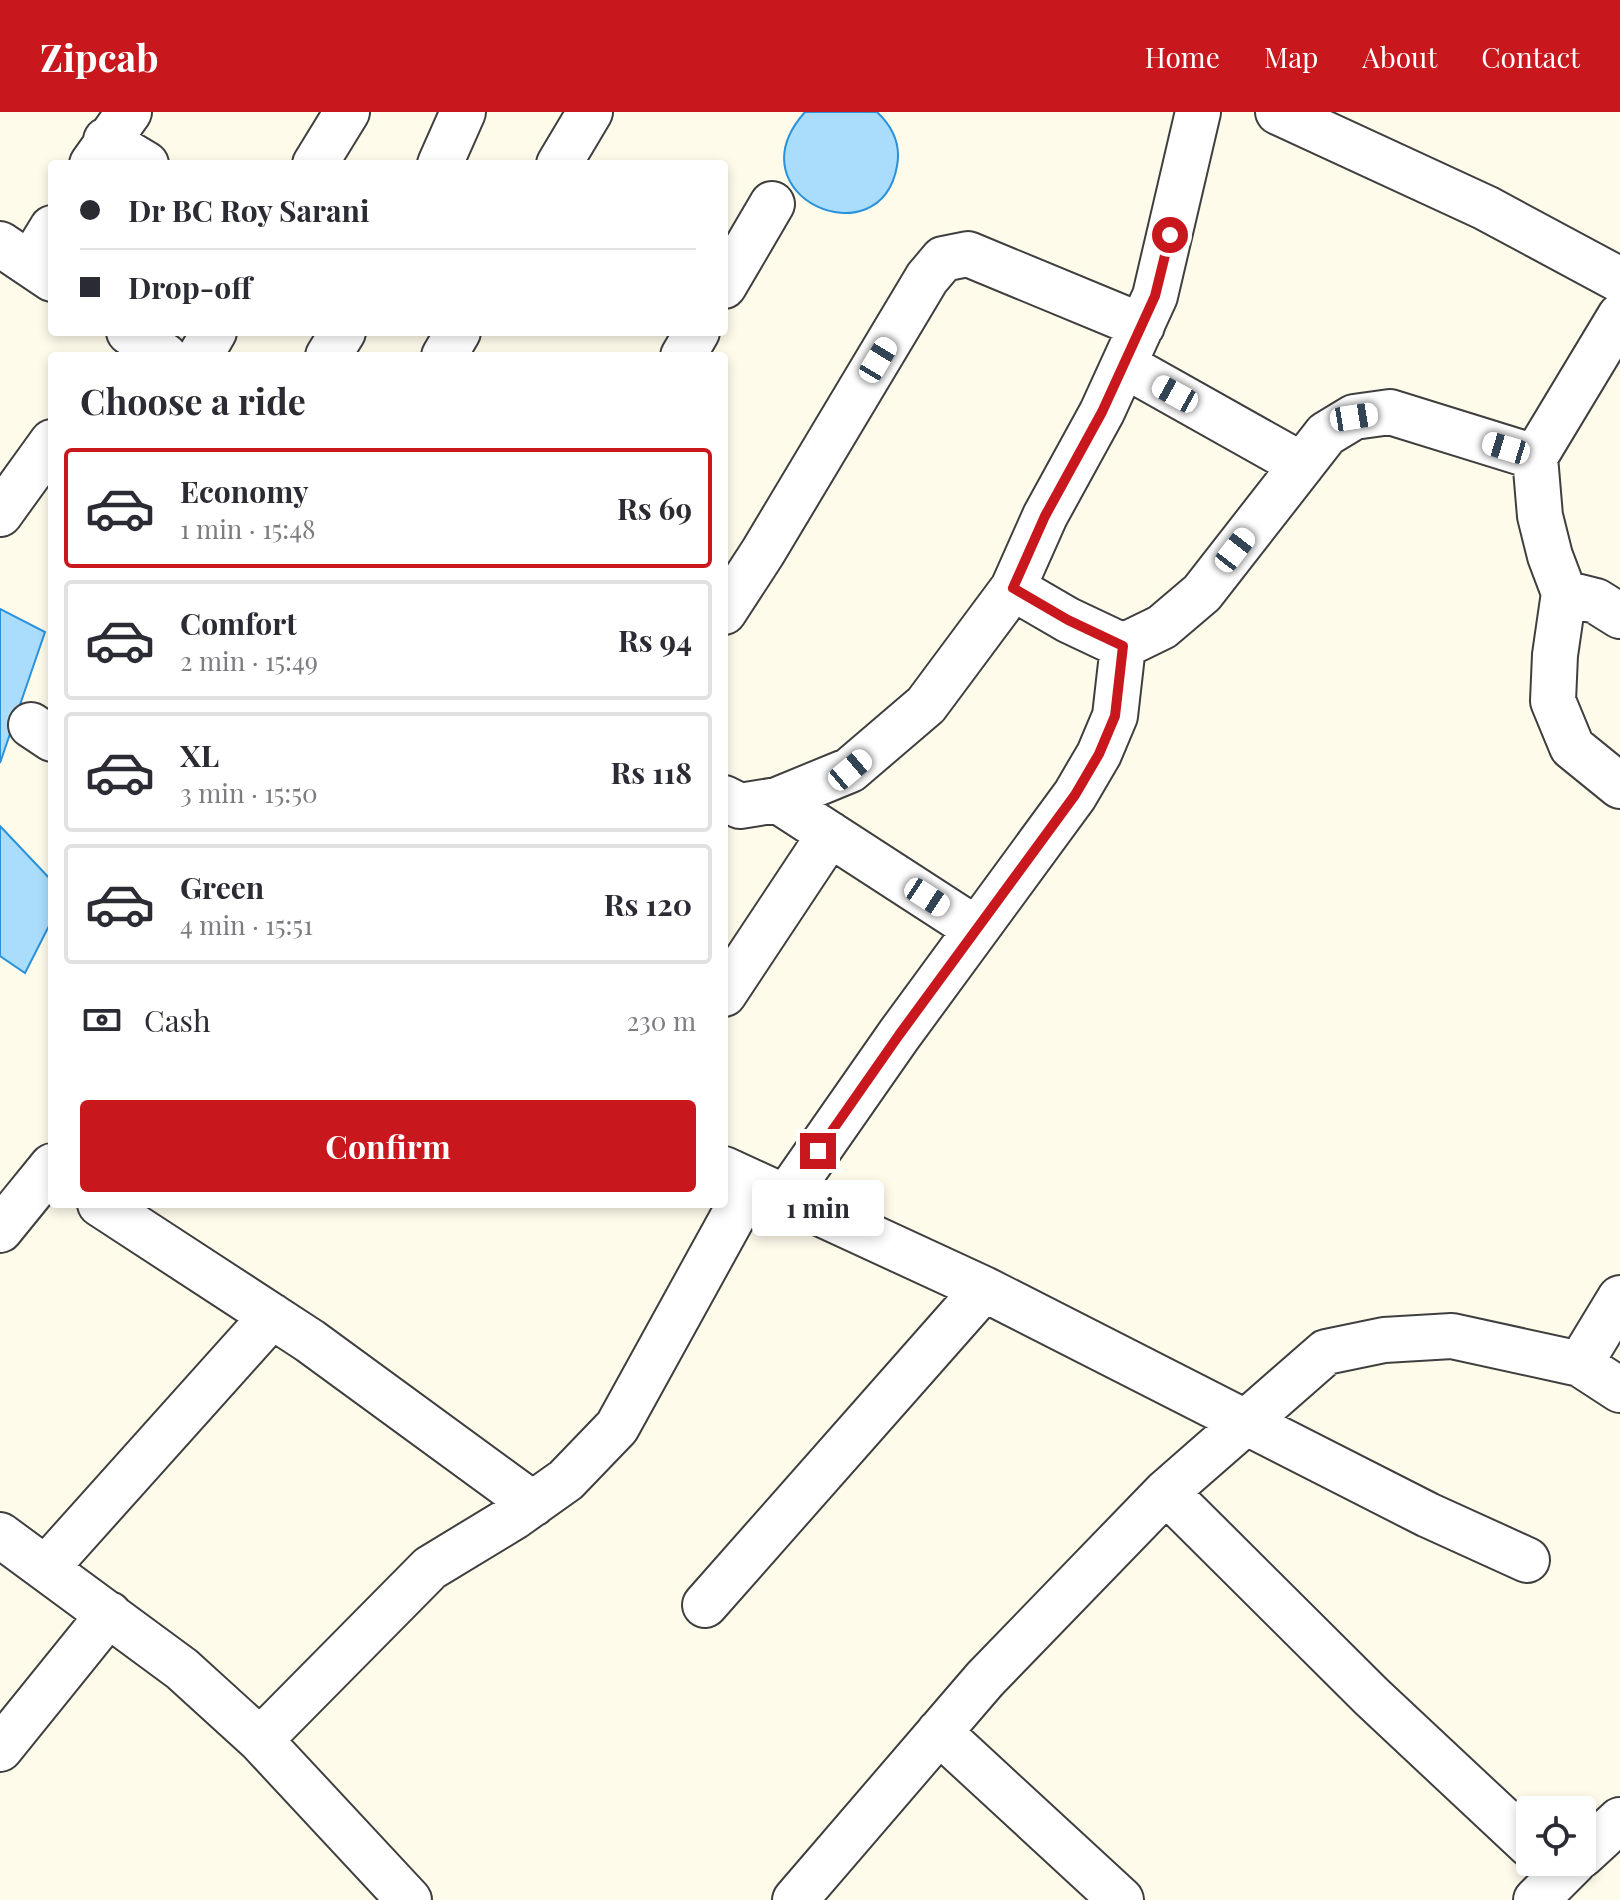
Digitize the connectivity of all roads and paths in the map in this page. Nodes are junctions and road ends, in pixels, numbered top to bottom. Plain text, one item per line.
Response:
1 (347, 112) edge
2 (463, 112) edge
3 (590, 112) edge
4 (1198, 112) edge
5 (1278, 112) edge
6 (109, 139) edge
7 (140, 160) edge
8 (317, 160) edge
9 (442, 160) edge
10 (561, 160) edge
11 (772, 204) dead end
12 (728, 279) edge
13 (1620, 280) edge
14 (1620, 316) edge
15 (1142, 326) junction
16 (132, 336) edge
17 (158, 352) edge
18 (1124, 365) junction
19 (48, 448) edge
20 (1535, 457) junction
21 (1302, 465) junction
22 (0, 514) edge
23 (1013, 588) junction
24 (1564, 593) junction
25 (728, 606) edge
26 (1620, 616) edge
27 (1123, 646) junction
28 (1620, 786) edge
29 (728, 800) edge
30 (777, 800) junction
31 (830, 834) junction
32 (976, 929) junction
33 (728, 988) edge
34 (48, 1174) edge
35 (754, 1183) edge
36 (106, 1208) edge
37 (0, 1230) edge
38 (984, 1289) junction
39 (1620, 1298) edge
40 (272, 1316) junction
41 (1580, 1364) junction
42 (1620, 1390) edge
43 (1247, 1422) junction
44 (1166, 1492) junction
45 (533, 1504) junction
46 (0, 1535) edge
47 (1527, 1560) dead end
48 (46, 1568) junction
49 (705, 1605) dead end
50 (109, 1614) junction
51 (939, 1732) junction
52 (260, 1740) junction
53 (0, 1749) edge
54 (1620, 1820) edge
55 (1516, 1832) edge
56 (1596, 1840) edge
57 (409, 1900) edge
58 (795, 1900) edge
59 (1121, 1900) edge

1 - 8 street
2 - 9 street
3 - 10 street
4 - 15 street
5 - 13 street
6 - 7 street
11 - 12 street
14 - 20 street
15 - 18 street
15 - 25 street
16 - 17 street
18 - 21 street
18 - 23 street
19 - 22 street
20 - 21 street
20 - 24 street
21 - 27 street
23 - 27 street
23 - 30 street
24 - 26 street
24 - 28 street
27 - 32 street
29 - 30 street
30 - 31 street
31 - 32 street
31 - 33 street
32 - 35 street
34 - 37 street
35 - 38 street
35 - 45 street
36 - 40 street
38 - 43 street
38 - 49 street
39 - 41 street
40 - 45 street
40 - 48 street
41 - 42 street
41 - 43 street
43 - 44 street
43 - 47 street
44 - 51 street
44 - 55 street
45 - 52 street
46 - 48 street
48 - 50 street
50 - 52 street
50 - 53 street
51 - 58 street
51 - 59 street
52 - 57 street
54 - 56 street

